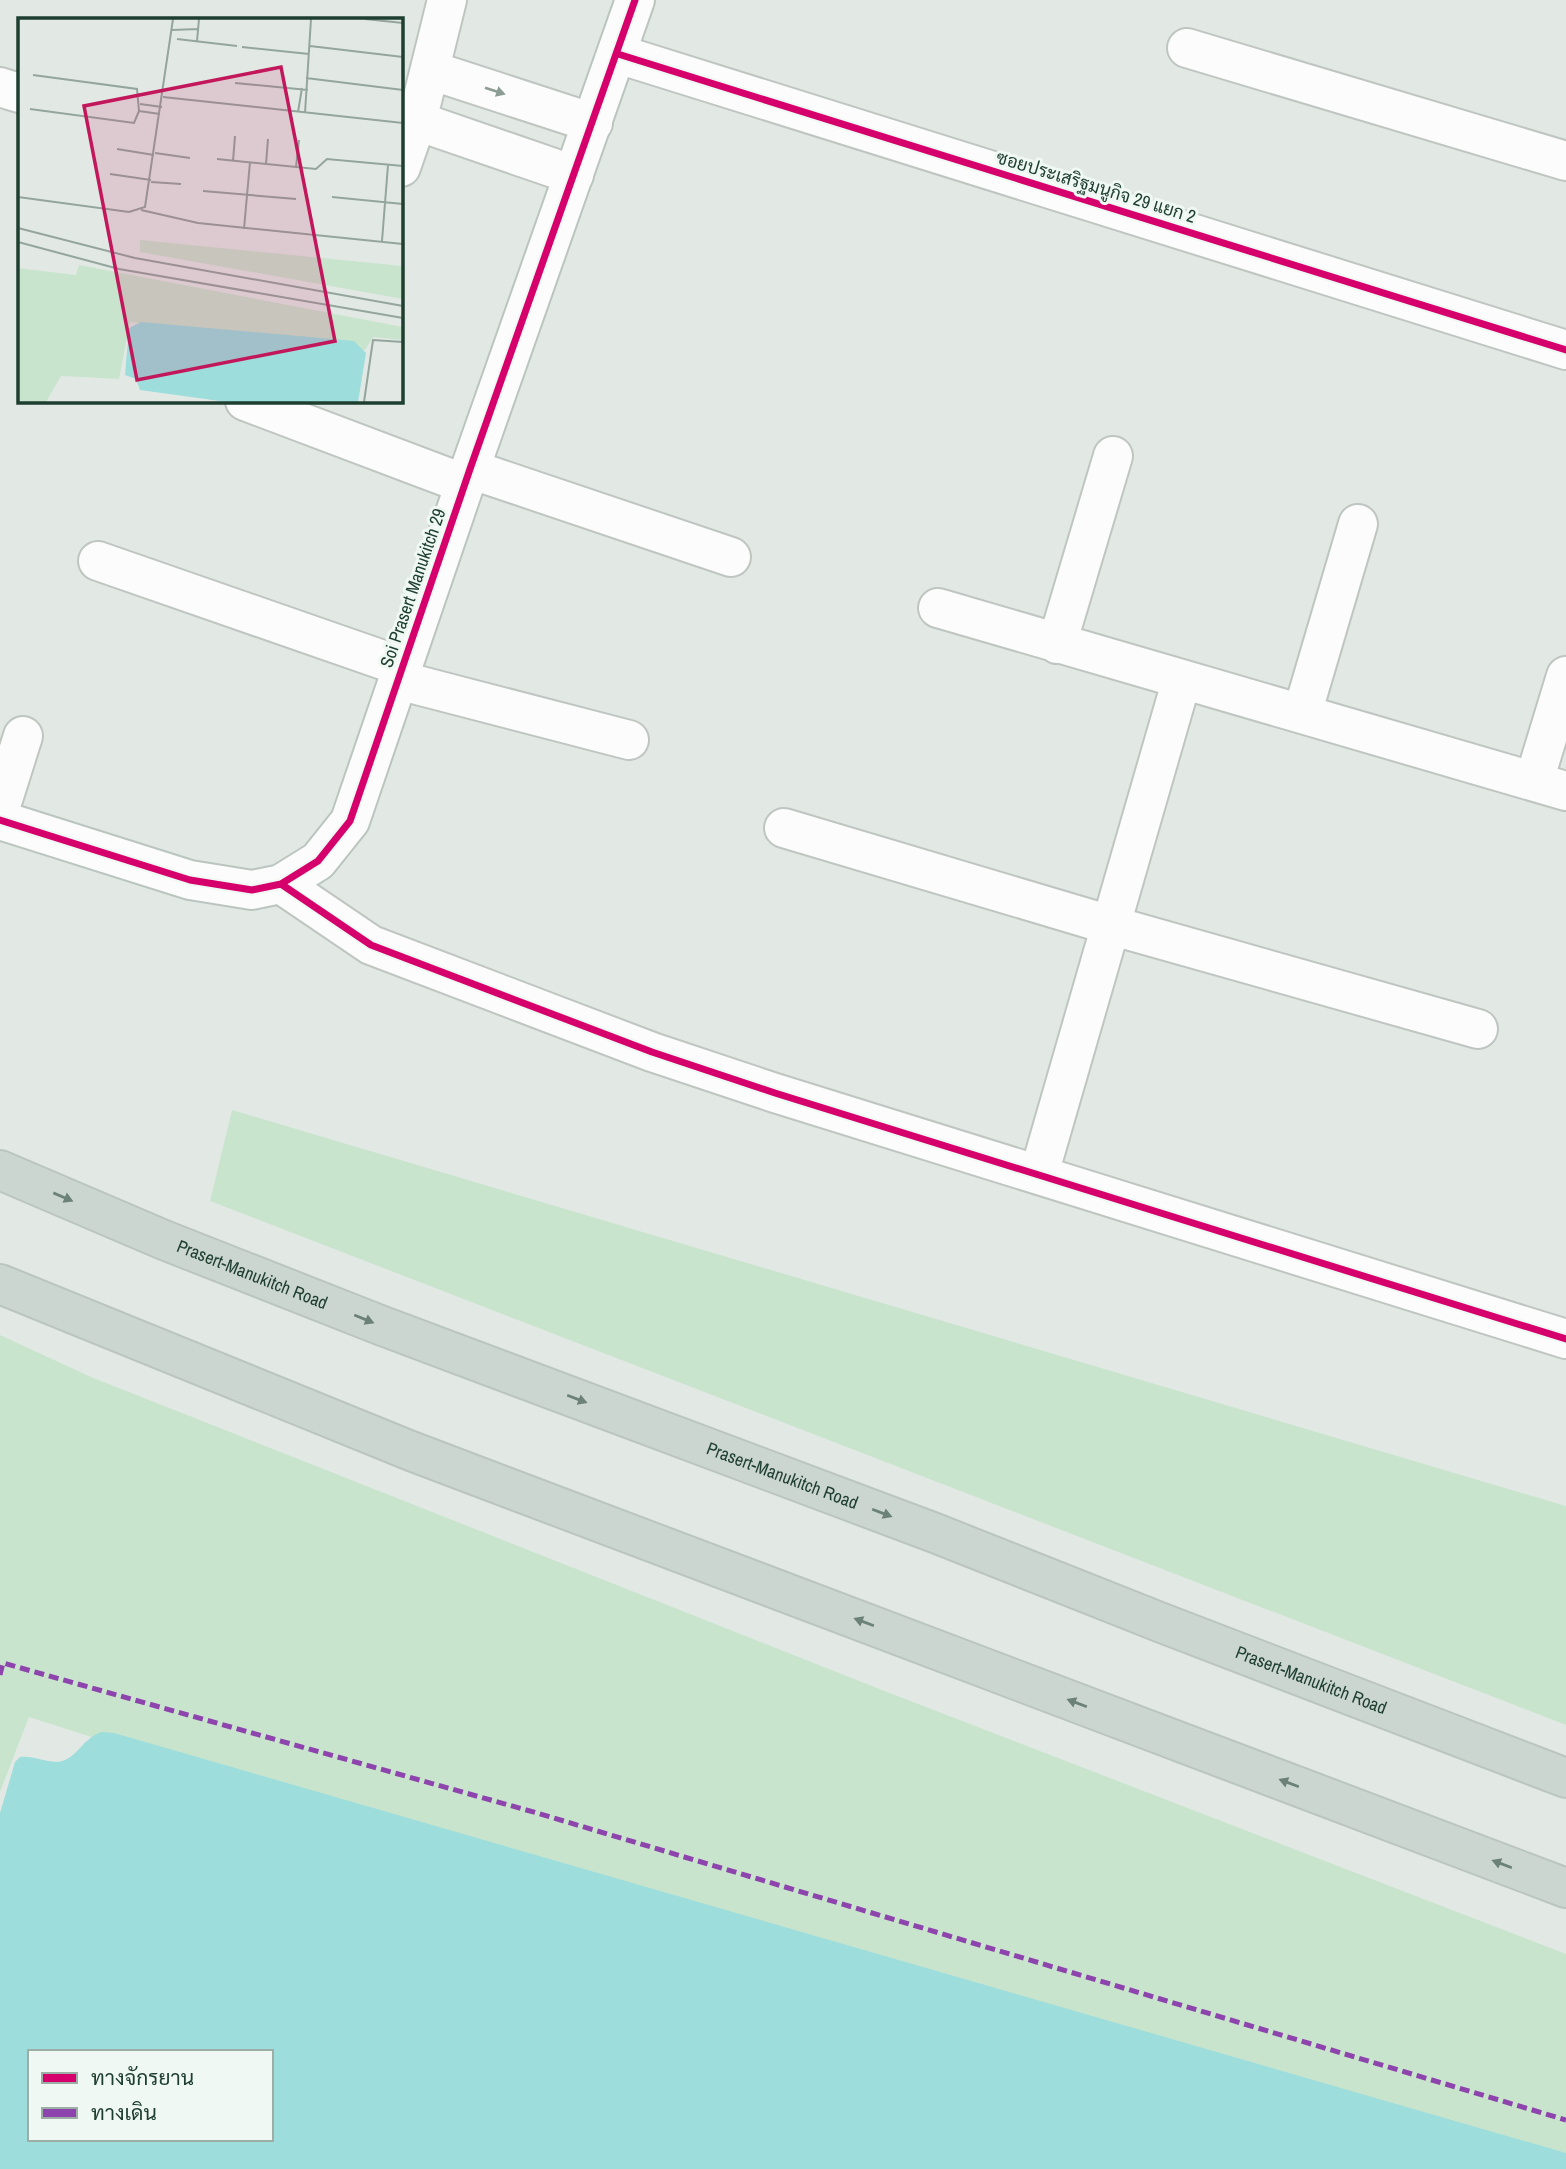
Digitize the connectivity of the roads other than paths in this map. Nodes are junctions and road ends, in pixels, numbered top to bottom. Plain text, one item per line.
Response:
1 (447, 0) edge
2 (635, 0) edge
3 (1186, 48) dead end
4 (618, 54) junction
5 (430, 70) junction
6 (0, 87) edge
7 (18, 93) edge
8 (417, 121) junction
9 (593, 123) junction
10 (1566, 161) edge
11 (402, 164) edge
12 (574, 176) junction
13 (1566, 349) edge
14 (248, 402) edge
15 (1113, 456) dead end
16 (468, 476) junction
17 (1358, 523) dead end
18 (731, 557) dead end
19 (98, 561) dead end
20 (939, 608) dead end
21 (1057, 644) junction
22 (400, 673) junction
23 (1566, 676) edge
24 (1182, 679) junction
25 (1302, 715) junction
26 (23, 736) dead end
27 (629, 740) dead end
28 (1550, 786) edge
29 (0, 809) edge
30 (0, 820) edge
31 (784, 828) dead end
32 (281, 884) junction
33 (1110, 925) junction
34 (1478, 1030) dead end
35 (0, 1170) edge
36 (1040, 1174) junction
37 (0, 1284) edge
38 (1566, 1339) edge
39 (1566, 1778) edge
40 (1566, 1888) edge

1 - 5 street
2 - 4 street, Soi Prasert Manukitch 29
3 - 10 street
4 - 9 street, Soi Prasert Manukitch 29
4 - 13 street, ซอยประเสริฐมนูกิจ 29 แยก 2
5 - 8 street
5 -> 9 street
6 - 7 street
8 - 11 street
8 - 12 street
9 - 12 street, Soi Prasert Manukitch 29
12 - 16 street, Soi Prasert Manukitch 29
14 - 16 street
15 - 21 street
16 - 18 street
16 - 22 street, Soi Prasert Manukitch 29
17 - 25 street
19 - 22 street
20 - 21 street
21 - 24 street
22 - 27 street
22 - 32 street, Soi Prasert Manukitch 29
23 - 28 street
24 - 25 street
24 - 33 street
25 - 28 street
26 - 29 street
30 - 32 street, Soi Prasert Manukitch 29
31 - 33 street
32 - 36 street
33 - 34 street
33 - 36 street
35 -> 39 main road, Prasert-Manukitch Road
36 - 38 street
40 -> 37 main road

